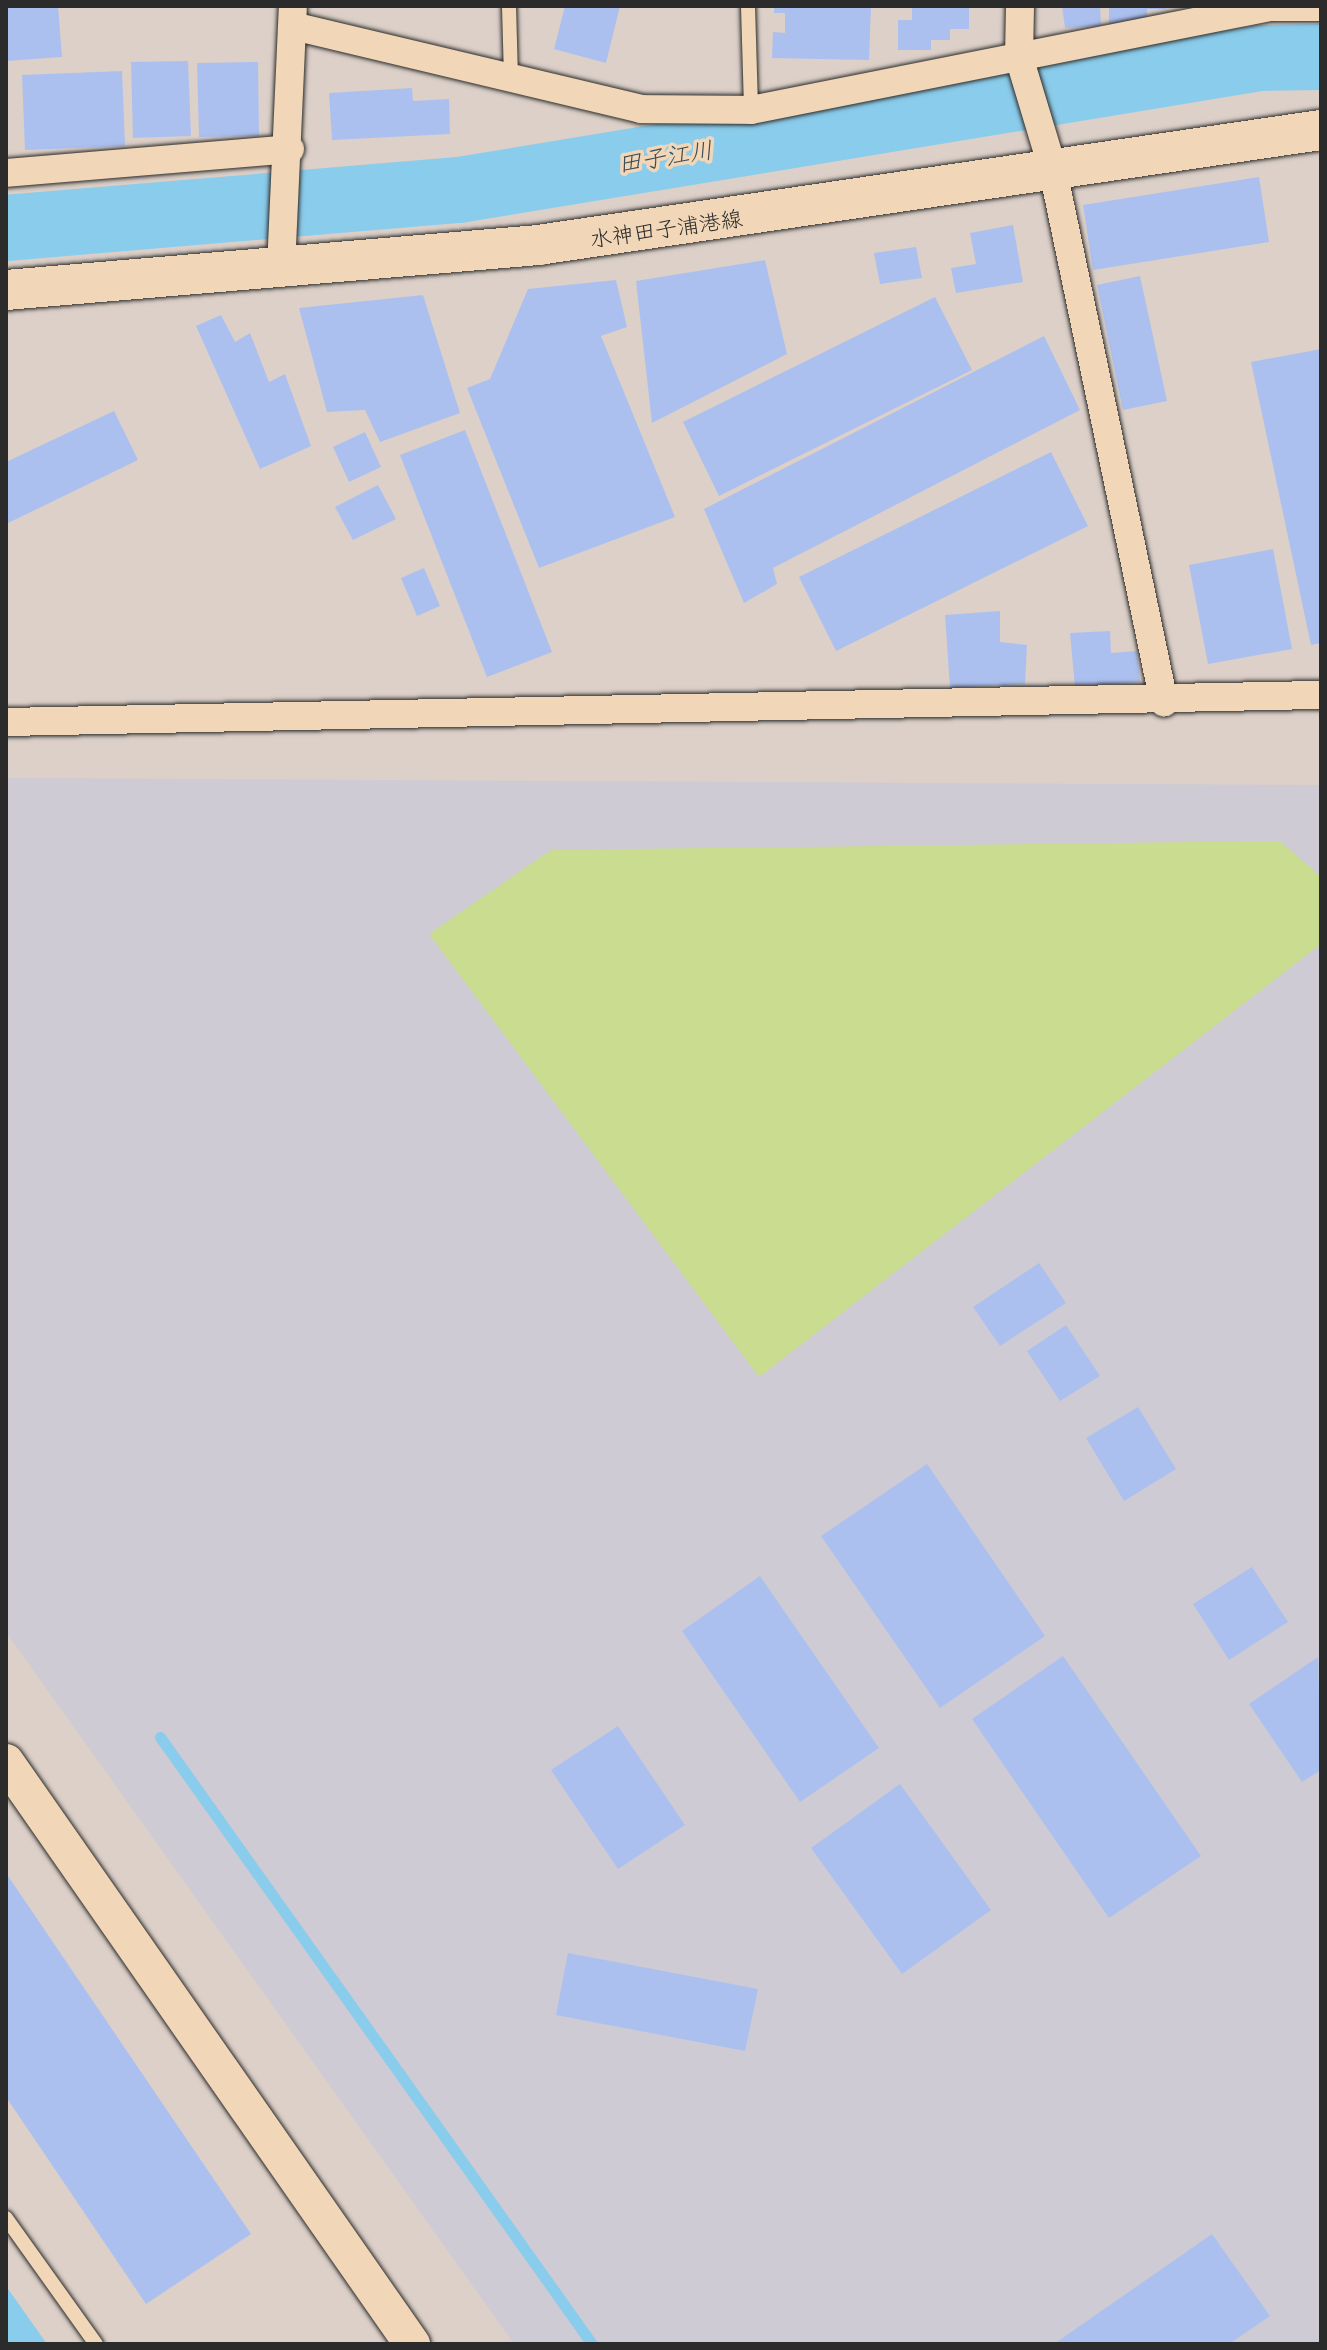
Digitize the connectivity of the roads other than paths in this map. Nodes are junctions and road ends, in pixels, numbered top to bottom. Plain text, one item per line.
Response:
1 (509, 6) edge
2 (748, 6) edge
3 (1020, 6) edge
4 (1270, 6) edge
5 (1321, 7) edge
6 (293, 16) edge
7 (1020, 60) junction
8 (511, 77) junction
9 (751, 110) junction
10 (1321, 130) edge
11 (1045, 152) junction
12 (290, 157) junction
13 (6, 173) edge
14 (284, 250) junction
15 (6, 290) edge
16 (1321, 695) edge
17 (1164, 702) junction
18 (6, 722) edge
19 (6, 1762) edge
20 (6, 2218) edge
21 (96, 2344) edge
22 (412, 2344) edge

1 - 8 lane
2 - 9 lane
3 - 7 street
4 - 5 street
4 - 7 street
6 - 8 street
6 - 12 street
7 - 9 street
7 - 11 street
8 - 9 street
10 - 11 main road, 水神田子浦港線
11 - 14 main road, 水神田子浦港線
11 - 17 street
12 - 13 street
12 - 14 street
14 - 15 main road, 水神田子浦港線
16 - 17 street
17 - 18 street
19 - 22 street
20 - 21 lane

